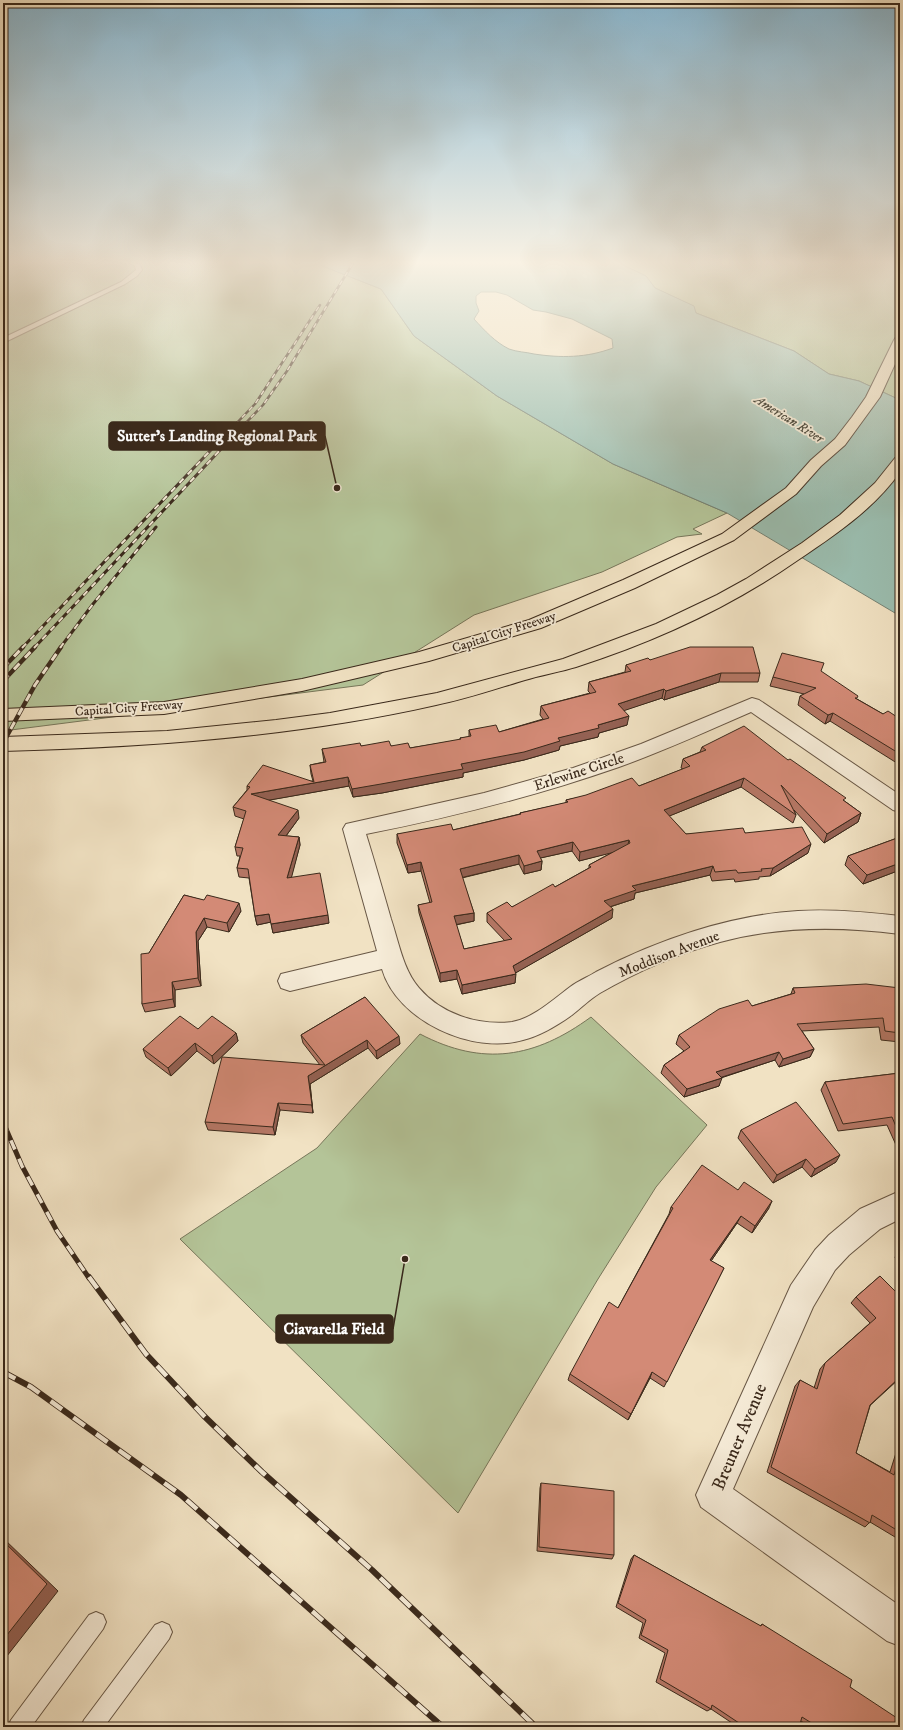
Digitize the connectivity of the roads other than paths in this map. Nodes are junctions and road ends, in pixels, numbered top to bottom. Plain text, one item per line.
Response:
1 (898, 344) edge
2 (900, 461) edge
3 (3, 715) edge
4 (3, 744) edge
5 (900, 804) edge
6 (900, 925) edge
7 (391, 957) junction
8 (290, 981) dead end
9 (523, 1030) joint
10 (900, 1204) edge
11 (96, 1622) dead end
12 (900, 1628) edge
13 (162, 1632) dead end
14 (18, 1727) edge
15 (91, 1727) edge

1 - 3 highway, Capital City Freeway
2 - 4 highway
5 - 7 street, Erlewine Circle
6 - 9 street, Moddison Avenue
7 - 8 street
7 - 9 street, Erlewine Circle
10 - 12 street, Breuner Avenue
11 - 14 lane
13 - 15 lane

